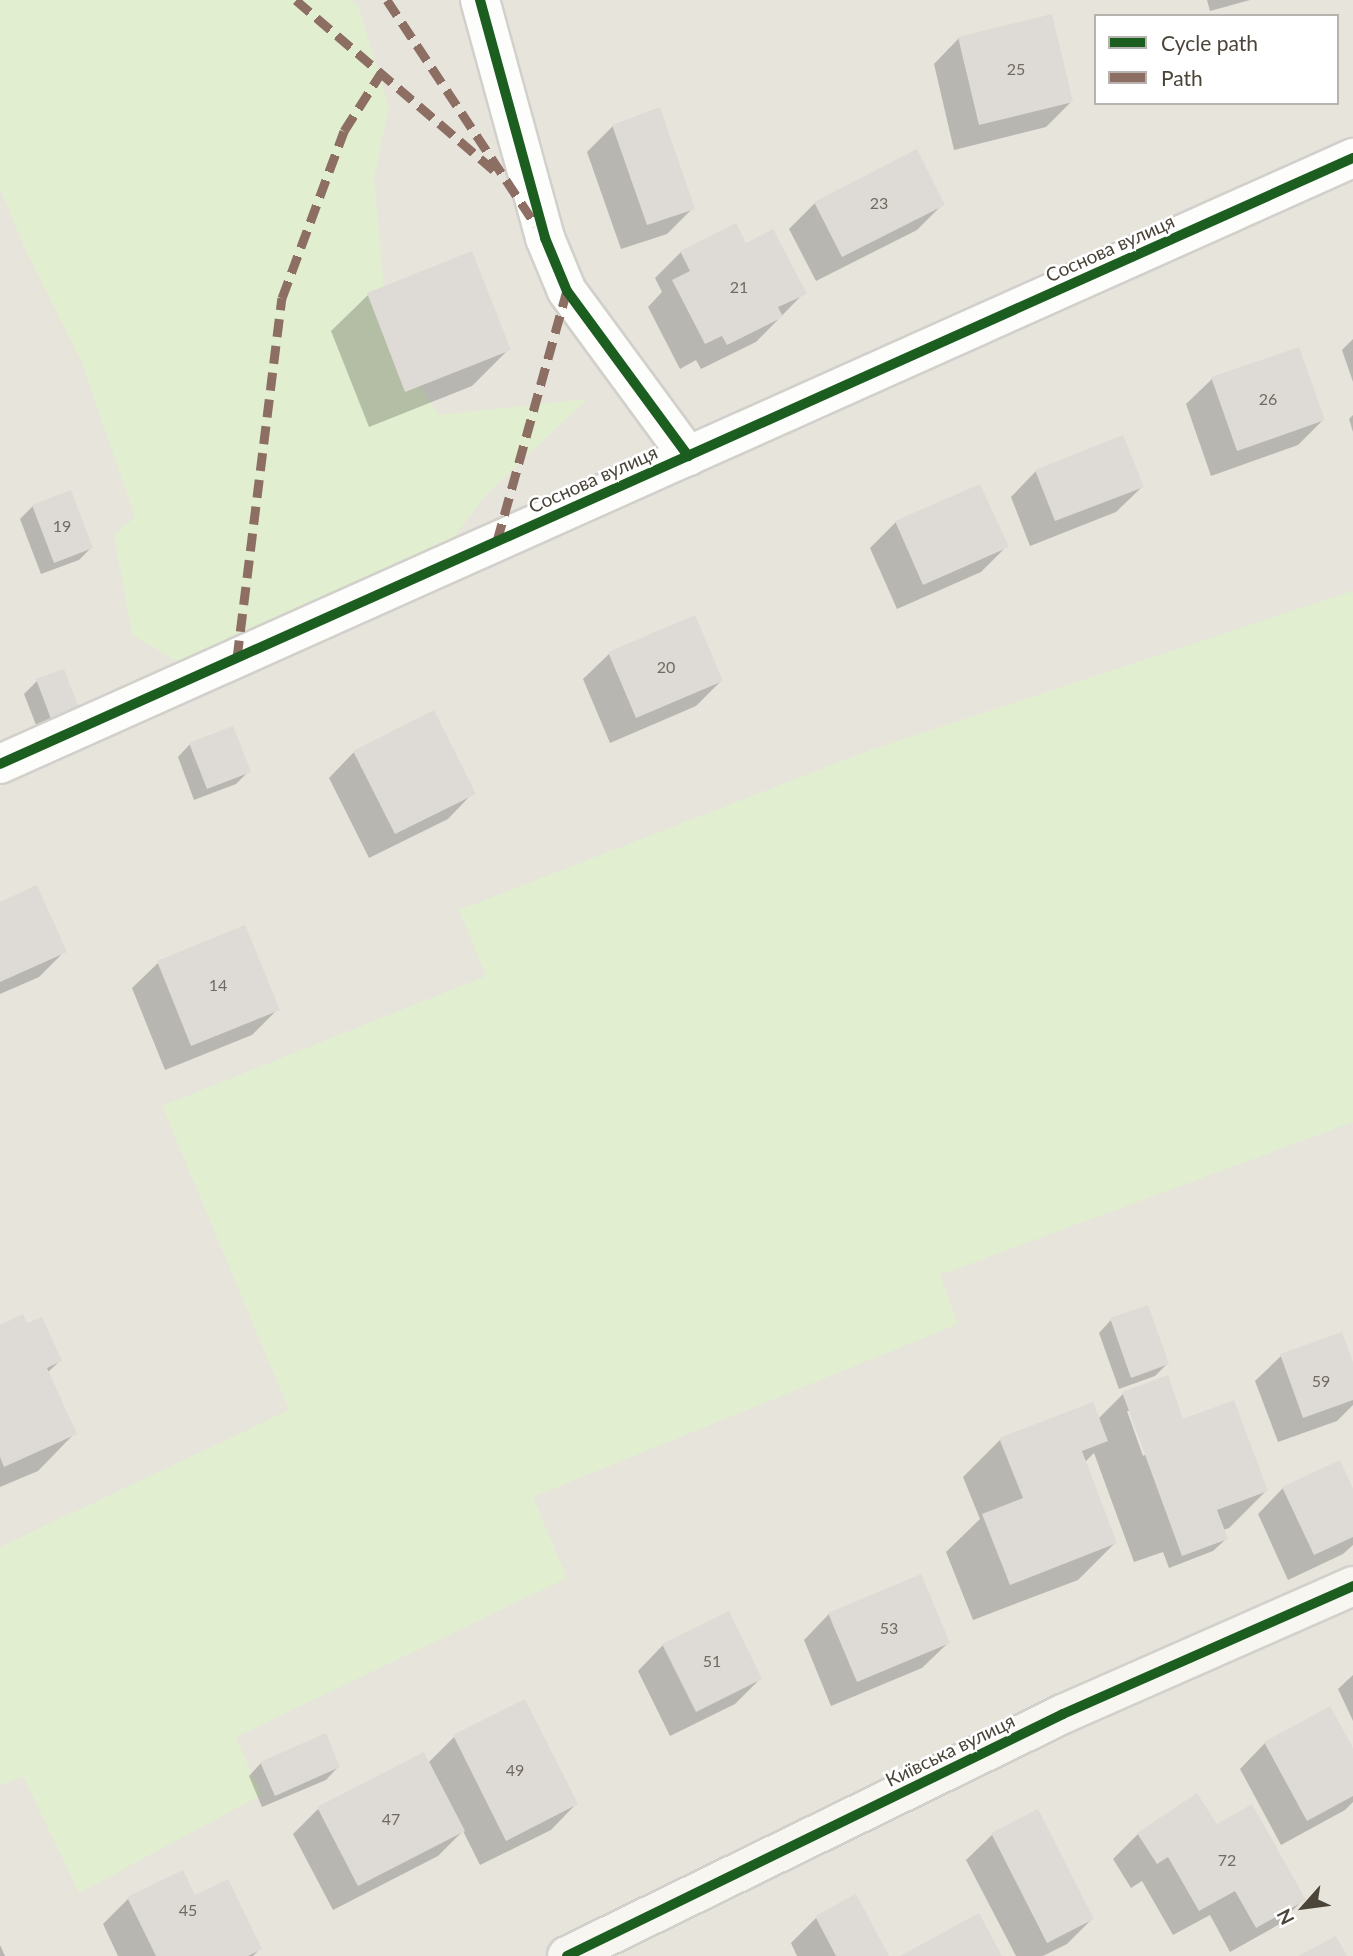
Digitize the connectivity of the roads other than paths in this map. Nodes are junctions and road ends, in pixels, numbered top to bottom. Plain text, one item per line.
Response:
1 (480, 0) edge
2 (1353, 159) edge
3 (688, 456) junction
4 (0, 764) edge
5 (1353, 1586) edge
6 (567, 1956) edge

1 - 3 street
2 - 3 street, Соснова вулиця
3 - 4 street, Соснова вулиця
5 - 6 street, Київська вулиця

